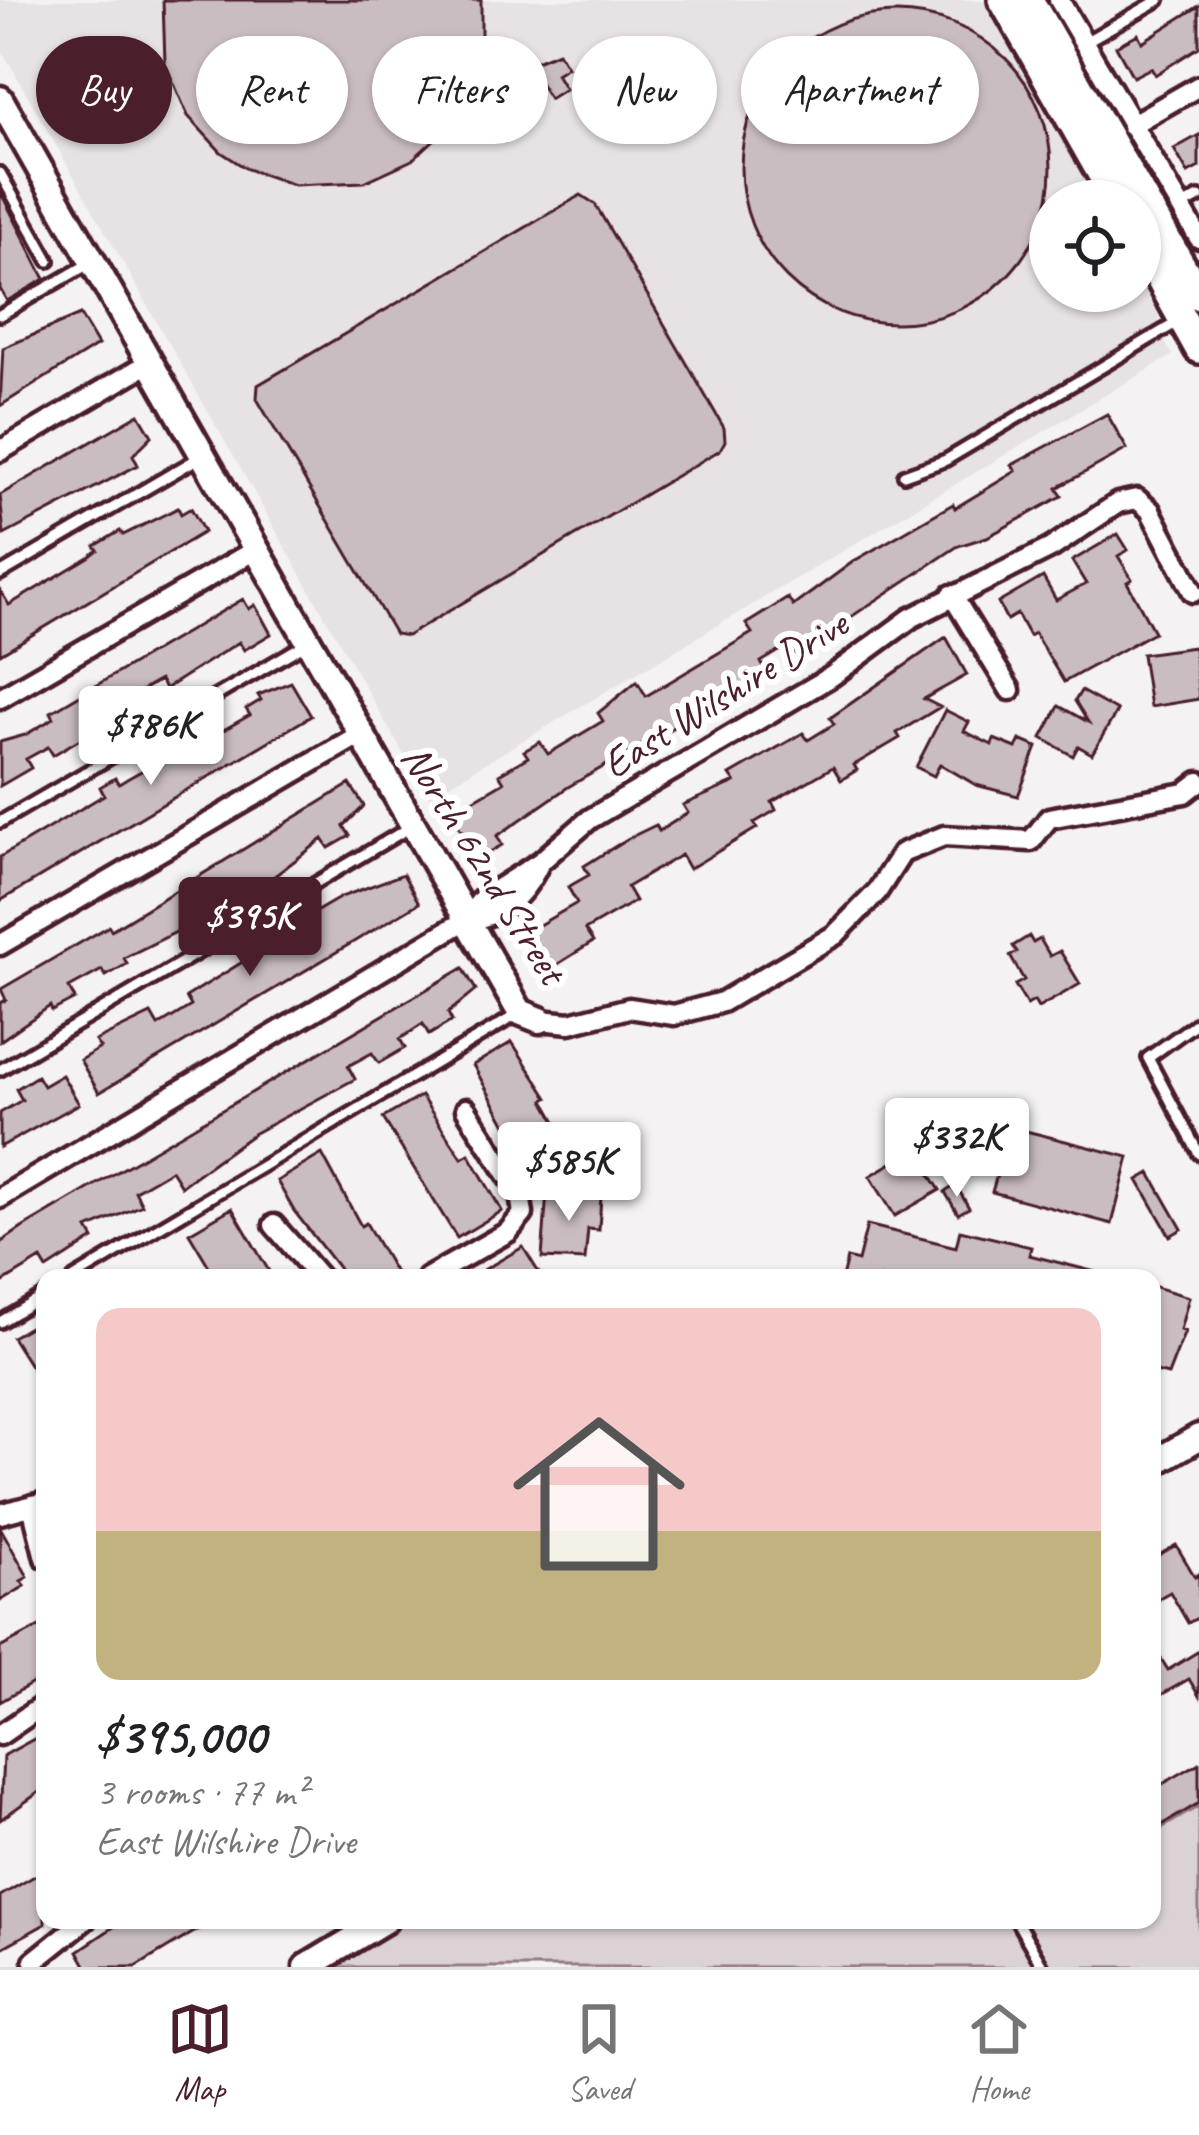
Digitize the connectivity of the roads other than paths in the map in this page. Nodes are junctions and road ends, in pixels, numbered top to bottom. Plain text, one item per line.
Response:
1 (1003, 0) edge
2 (1029, 0) edge
3 (1059, 0) edge
4 (1159, 0) edge
5 (1084, 43) junction
6 (1199, 86) edge
7 (1, 102) edge
8 (1131, 125) junction
9 (0, 173) edge
10 (1105, 180) edge
11 (1199, 197) edge
12 (1179, 208) junction
13 (1199, 238) edge
14 (49, 261) dead end
15 (92, 262) junction
16 (1161, 272) edge
17 (1199, 296) edge
18 (1191, 314) edge
19 (0, 315) edge
20 (1199, 349) edge
21 (149, 363) junction
22 (0, 451) edge
23 (202, 456) junction
24 (904, 476) dead end
25 (255, 550) junction
26 (0, 574) edge
27 (1193, 592) dead end
28 (952, 595) junction
29 (307, 643) junction
30 (1010, 690) dead end
31 (0, 698) edge
32 (359, 735) junction
33 (1199, 782) edge
34 (0, 822) edge
35 (412, 826) junction
36 (466, 920) junction
37 (0, 945) edge
38 (530, 1016) junction
39 (1199, 1021) edge
40 (0, 1070) edge
41 (466, 1109) dead end
42 (1199, 1154) edge
43 (0, 1198) edge
44 (274, 1225) dead end
45 (90, 1269) edge
46 (312, 1269) edge
47 (443, 1269) edge
48 (36, 1300) edge
49 (0, 1322) edge
50 (1199, 1437) edge
51 (1161, 1459) edge
52 (36, 1505) edge
53 (0, 1514) edge
54 (36, 1710) edge
55 (0, 1735) edge
56 (74, 1929) edge
57 (370, 1929) edge
58 (1021, 1929) edge
59 (34, 1960) dead end
60 (307, 1967) edge
61 (1043, 1967) edge

1 - 10 main road
2 - 17 main road
3 - 5 street
4 - 5 lane
5 - 8 street
6 - 8 street
7 - 15 street, North 62nd Street
8 - 12 street
9 - 14 lane
11 - 12 lane
12 - 13 street
15 - 19 lane
15 - 21 street, North 62nd Street
16 - 18 main road
18 - 20 main road
18 - 24 lane
21 - 22 street
21 - 23 street, North 62nd Street
23 - 25 street, North 62nd Street
23 - 26 lane
25 - 29 street, North 62nd Street
25 - 31 street
27 - 28 street, East Wilshire Drive
28 - 30 street
28 - 36 street, East Wilshire Drive
29 - 32 street, North 62nd Street
29 - 34 lane
32 - 35 street, North 62nd Street
32 - 37 street
33 - 38 street, North 62nd Street
35 - 36 street, North 62nd Street
35 - 40 lane
36 - 38 street, North 62nd Street
36 - 43 street, East Wilshire Drive
38 - 45 lane
39 - 42 lane
41 - 47 street
44 - 46 street
48 - 49 lane
50 - 51 street
52 - 53 street
54 - 55 street
56 - 59 street
57 - 60 street
58 - 61 lane

